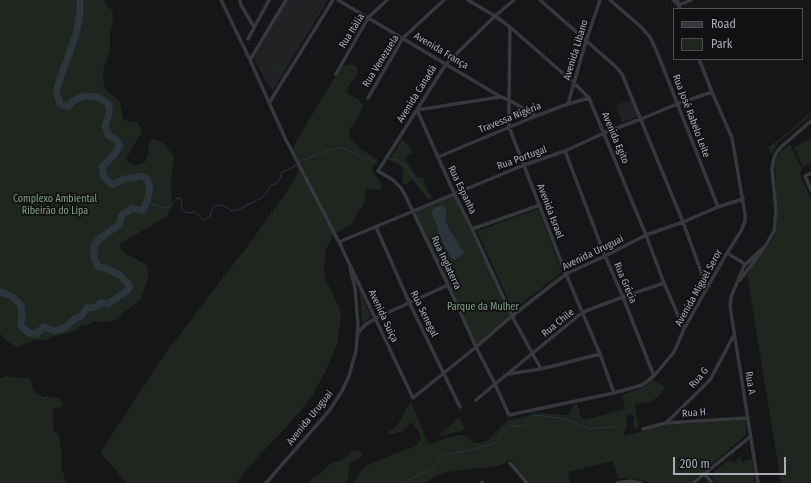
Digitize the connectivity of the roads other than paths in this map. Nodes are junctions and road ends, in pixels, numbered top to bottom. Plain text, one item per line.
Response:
1 (221, 0) edge
2 (240, 0) edge
3 (245, 0) edge
4 (269, 0) edge
5 (286, 0) edge
6 (333, 0) edge
7 (338, 0) edge
8 (387, 0) edge
9 (444, 0) edge
10 (468, 0) edge
11 (514, 0) edge
12 (540, 0) edge
13 (600, 0) edge
14 (610, 0) edge
15 (673, 0) edge
16 (677, 0) edge
17 (691, 0) edge
18 (679, 4) junction
19 (241, 5) junction
20 (680, 8) edge
21 (495, 16) junction
22 (368, 18) junction
23 (254, 27) junction
24 (510, 27) junction
25 (403, 38) junction
26 (248, 39) dead end
27 (586, 41) junction
28 (250, 60) junction
29 (699, 60) edge
30 (446, 64) junction
31 (336, 74) dead end
32 (574, 83) junction
33 (712, 92) junction
34 (501, 97) junction
35 (368, 98) dead end
36 (589, 98) junction
37 (509, 100) junction
38 (269, 103) junction
39 (568, 104) junction
40 (677, 104) junction
41 (416, 110) junction
42 (536, 116) junction
43 (641, 119) junction
44 (811, 121) edge
45 (509, 127) junction
46 (604, 133) junction
47 (565, 151) junction
48 (438, 157) junction
49 (524, 165) junction
50 (378, 170) joint
51 (811, 173) edge
52 (811, 190) edge
53 (454, 193) junction
54 (743, 200) junction
55 (540, 204) junction
56 (718, 207) junction
57 (412, 210) junction
58 (683, 222) junction
59 (376, 227) junction
60 (472, 229) junction
61 (646, 235) junction
62 (339, 242) junction
63 (766, 245) junction
64 (727, 253) junction
65 (606, 256) junction
66 (349, 262) junction
67 (745, 265) junction
68 (749, 268) junction
69 (566, 274) junction
70 (664, 282) junction
71 (448, 285) junction
72 (736, 286) junction
73 (707, 288) junction
74 (623, 297) junction
75 (409, 302) junction
76 (583, 312) junction
77 (512, 316) junction
78 (376, 318) junction
79 (684, 329) junction
80 (358, 334) junction
81 (734, 335) junction
82 (476, 347) junction
83 (532, 353) junction
84 (600, 354) junction
85 (540, 369) junction
86 (444, 373) junction
87 (507, 374) junction
88 (654, 376) junction
89 (495, 384) junction
90 (614, 393) junction
91 (413, 398) joint
92 (476, 400) dead end
93 (460, 407) dead end
94 (509, 415) joint
95 (747, 418) junction
96 (666, 424) junction
97 (643, 428) dead end
98 (750, 436) junction
99 (510, 463) dead end
100 (704, 473) junction
101 (266, 483) edge
102 (527, 483) edge
103 (617, 483) edge
104 (641, 483) edge
105 (693, 483) edge
106 (712, 483) edge
107 (758, 483) edge

1 - 28 street, Avenida Suiça
2 - 19 street
3 - 19 street
4 - 23 street
5 - 28 street
6 - 38 street
7 - 22 street, Avenida França
8 - 22 street, Rua Itália
9 - 25 street, Rua Venezuela
10 - 21 street, Avenida Egito
11 - 21 street, Avenida Canadá
12 - 27 street
13 - 27 street, Avenida Libano
14 - 40 street, Rua José Rabelo Leite
15 - 18 street
16 - 18 street
17 - 18 street
18 - 20 street
19 - 23 street
21 - 24 street, Avenida Egito
21 - 30 street, Avenida Canadá
22 - 25 street, Avenida França
22 - 31 street, Rua Itália
23 - 26 street
24 - 32 street, Avenida Egito
24 - 37 street, Avenida Israel
25 - 30 street, Avenida França
25 - 35 street, Rua Venezuela
27 - 32 street, Avenida Libano
27 - 43 street
28 - 38 street, Avenida Suiça
29 - 33 street, Avenida Miguel Seror
30 - 34 street, Avenida França
30 - 41 street, Avenida Canadá
32 - 36 street, Avenida Egito
32 - 39 street, Avenida Libano
33 - 40 street, Rua Portugal
33 - 54 street, Avenida Miguel Seror
34 - 37 street, Avenida França
34 - 41 street
36 - 39 street, Travessa Nigéria
36 - 46 street, Avenida Egito
37 - 42 street, Avenida França
37 - 45 street, Avenida Israel
38 - 62 street, Avenida Suiça
39 - 42 street, Travessa Nigéria
40 - 43 street, Rua Portugal
40 - 56 street, Rua José Rabelo Leite
41 - 48 street, Rua Espanha
41 - 50 street, Avenida Canadá
42 - 45 street, Travessa Nigéria
43 - 46 street, Rua Portugal
43 - 58 street
44 - 63 street, Rua A
45 - 48 street, Travessa Nigéria
45 - 49 street, Avenida Israel
46 - 47 street, Rua Portugal
46 - 61 street, Avenida Egito
47 - 49 street, Rua Portugal
47 - 65 street, Rua Grécia
48 - 53 street, Rua Espanha
49 - 53 street, Rua Portugal
49 - 55 street, Avenida Israel
50 - 57 street, Rua Inglaterra
51 - 52 street
53 - 57 street, Rua Portugal
53 - 60 street, Rua Espanha
54 - 56 street, Avenida Uruguai
54 - 64 street, Avenida Miguel Seror
55 - 60 street
55 - 69 street, Avenida Israel
56 - 58 street, Avenida Uruguai
57 - 59 street, Rua Portugal
57 - 71 street, Rua Inglaterra
58 - 61 street, Avenida Uruguai
58 - 73 street
59 - 62 street, Rua Portugal
59 - 75 street, Rua Senegal
60 - 77 street, Rua Espanha
61 - 65 street, Avenida Uruguai
61 - 70 street, Avenida Egito
62 - 66 street, Avenida Suiça
63 - 67 street, Rua A
63 - 68 street, Rua A
64 - 67 street
64 - 73 street, Avenida Miguel Seror
65 - 69 street, Avenida Uruguai
65 - 74 street, Rua Grécia
66 - 78 street, Avenida Suiça
66 - 80 street, Avenida Uruguai
67 - 68 street
67 - 72 street, Rua A
68 - 72 street, Rua A
69 - 76 street, Avenida Israel
69 - 77 street, Avenida Uruguai
70 - 74 street, Rua Chile
70 - 79 street, Avenida Egito
71 - 75 street
71 - 82 street, Rua Inglaterra
72 - 81 street, Rua A
73 - 79 street, Avenida Miguel Seror
74 - 76 street, Rua Chile
74 - 88 street, Rua Grécia
75 - 78 street
75 - 86 street, Rua Senegal
76 - 83 street, Rua Chile
76 - 84 street, Avenida Israel
77 - 82 street, Avenida Uruguai
77 - 83 street, Rua Espanha
78 - 80 street
78 - 91 street, Avenida Suiça
79 - 88 street, Avenida Miguel Seror
80 - 101 street, Avenida Uruguai
81 - 95 street, Rua A
81 - 96 street, Rua G
82 - 86 street, Avenida Uruguai
82 - 89 street, Rua Inglaterra
83 - 85 street, Rua Espanha
83 - 87 street, Rua Chile
84 - 85 street
84 - 90 street, Avenida Israel
85 - 87 street
86 - 91 street, Avenida Uruguai
86 - 93 street, Rua Senegal
87 - 89 street, Rua Chile
88 - 90 street, Avenida Miguel Seror
89 - 92 street, Rua Chile
89 - 94 street, Rua Inglaterra
90 - 94 street, Avenida Miguel Seror
95 - 96 street, Rua H
95 - 98 street, Rua A
96 - 97 street, Rua H
98 - 100 street
98 - 107 street, Rua A
99 - 102 street
100 - 105 street
100 - 106 street
103 - 104 street

